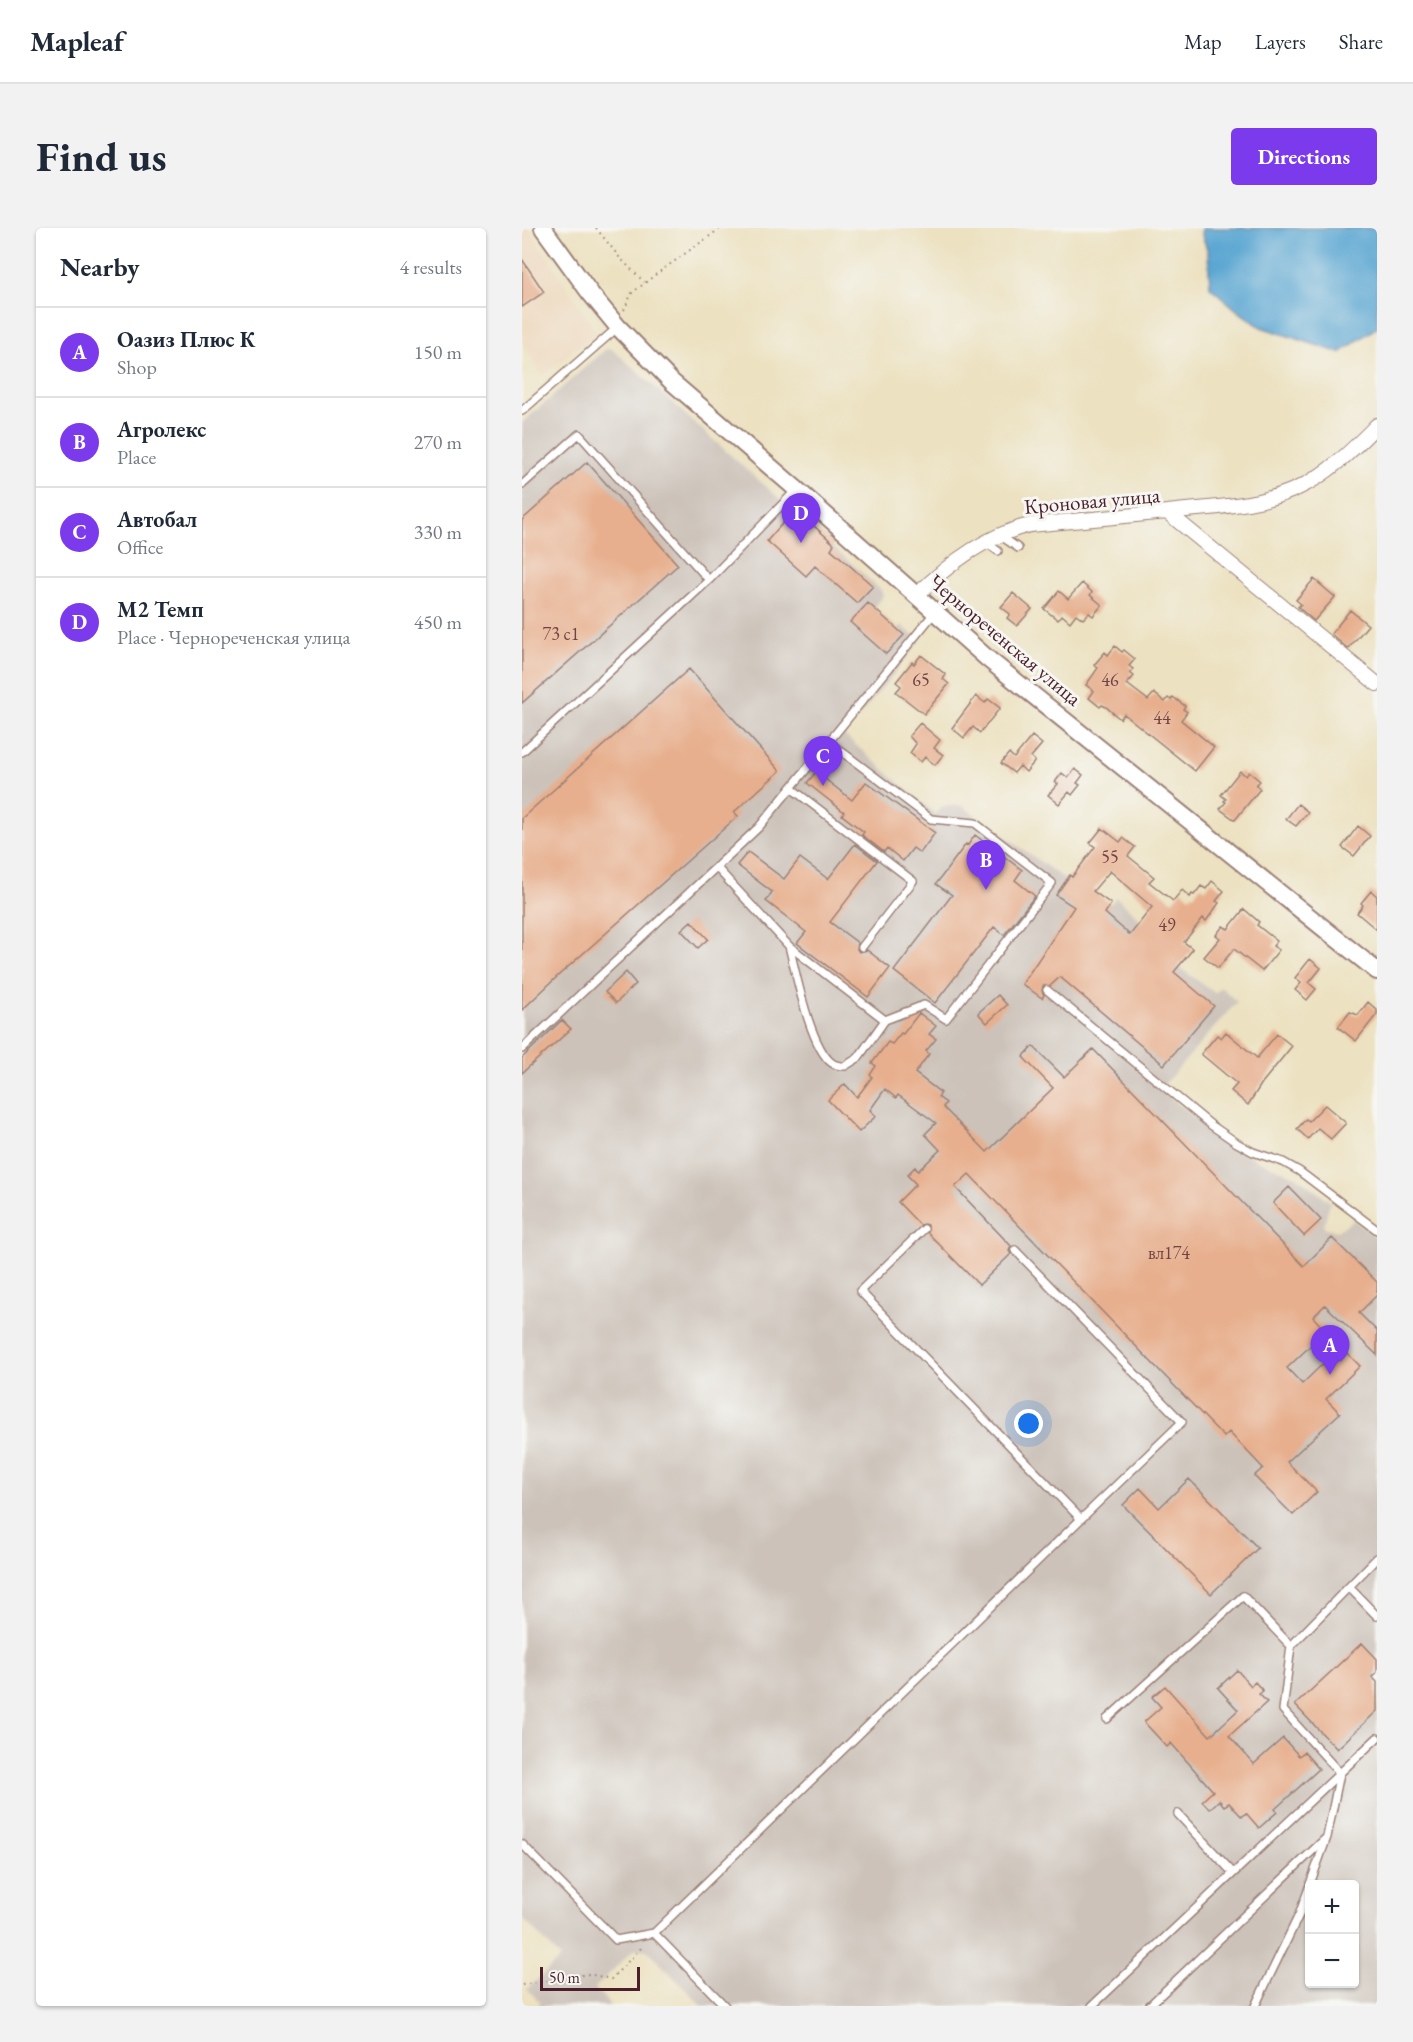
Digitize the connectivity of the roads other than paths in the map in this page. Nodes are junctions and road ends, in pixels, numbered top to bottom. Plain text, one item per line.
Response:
1 (543, 228) edge
2 (618, 327) junction
3 (522, 411) edge
4 (1377, 425) edge
5 (522, 485) edge
6 (797, 489) junction
7 (1167, 512) junction
8 (999, 535) junction
9 (1018, 548) dead end
10 (709, 580) junction
11 (916, 596) junction
12 (935, 612) junction
13 (1377, 684) edge
14 (829, 742) junction
15 (522, 752) edge
16 (792, 788) junction
17 (717, 867) junction
18 (789, 946) junction
19 (862, 947) dead end
20 (1377, 971) edge
21 (1047, 990) dead end
22 (885, 1020) junction
23 (522, 1049) edge
24 (924, 1229) dead end
25 (1377, 1230) edge
26 (1015, 1250) dead end
27 (1081, 1520) junction
28 (1377, 1558) edge
29 (1349, 1587) junction
30 (1377, 1616) edge
31 (1291, 1646) junction
32 (1107, 1719) dead end
33 (1377, 1738) edge
34 (1340, 1773) junction
35 (1178, 1814) dead end
36 (1327, 1837) junction
37 (522, 1844) edge
38 (1233, 1873) junction
39 (1312, 1880) edge
40 (1305, 1899) edge
41 (654, 1933) junction
42 (725, 2006) edge
43 (1092, 2006) edge
44 (1149, 2006) edge
45 (1255, 2006) edge

1 - 2 street, Чернореченская улица
2 - 3 lane
2 - 6 street, Чернореченская улица
4 - 7 street
5 - 10 lane
6 - 10 lane
6 - 11 street, Чернореченская улица
7 - 8 street, Кроновая улица
7 - 13 street, Кроновая улица
8 - 9 lane
8 - 11 street, Кроновая улица
10 - 15 lane
11 - 12 street, Чернореченская улица
12 - 14 lane
12 - 20 street, Чернореченская улица
14 - 16 lane
14 - 22 lane
16 - 17 lane
16 - 19 lane
17 - 18 lane
17 - 23 lane
18 - 22 lane
18 - 22 lane
21 - 25 lane
24 - 27 lane
26 - 27 lane
27 - 41 lane
28 - 29 lane
29 - 30 lane
29 - 31 lane
31 - 32 lane
31 - 34 lane
33 - 34 lane
34 - 36 lane
34 - 38 lane
35 - 38 lane
36 - 39 lane
36 - 44 lane
37 - 41 lane
38 - 43 lane
40 - 45 lane
41 - 42 lane

